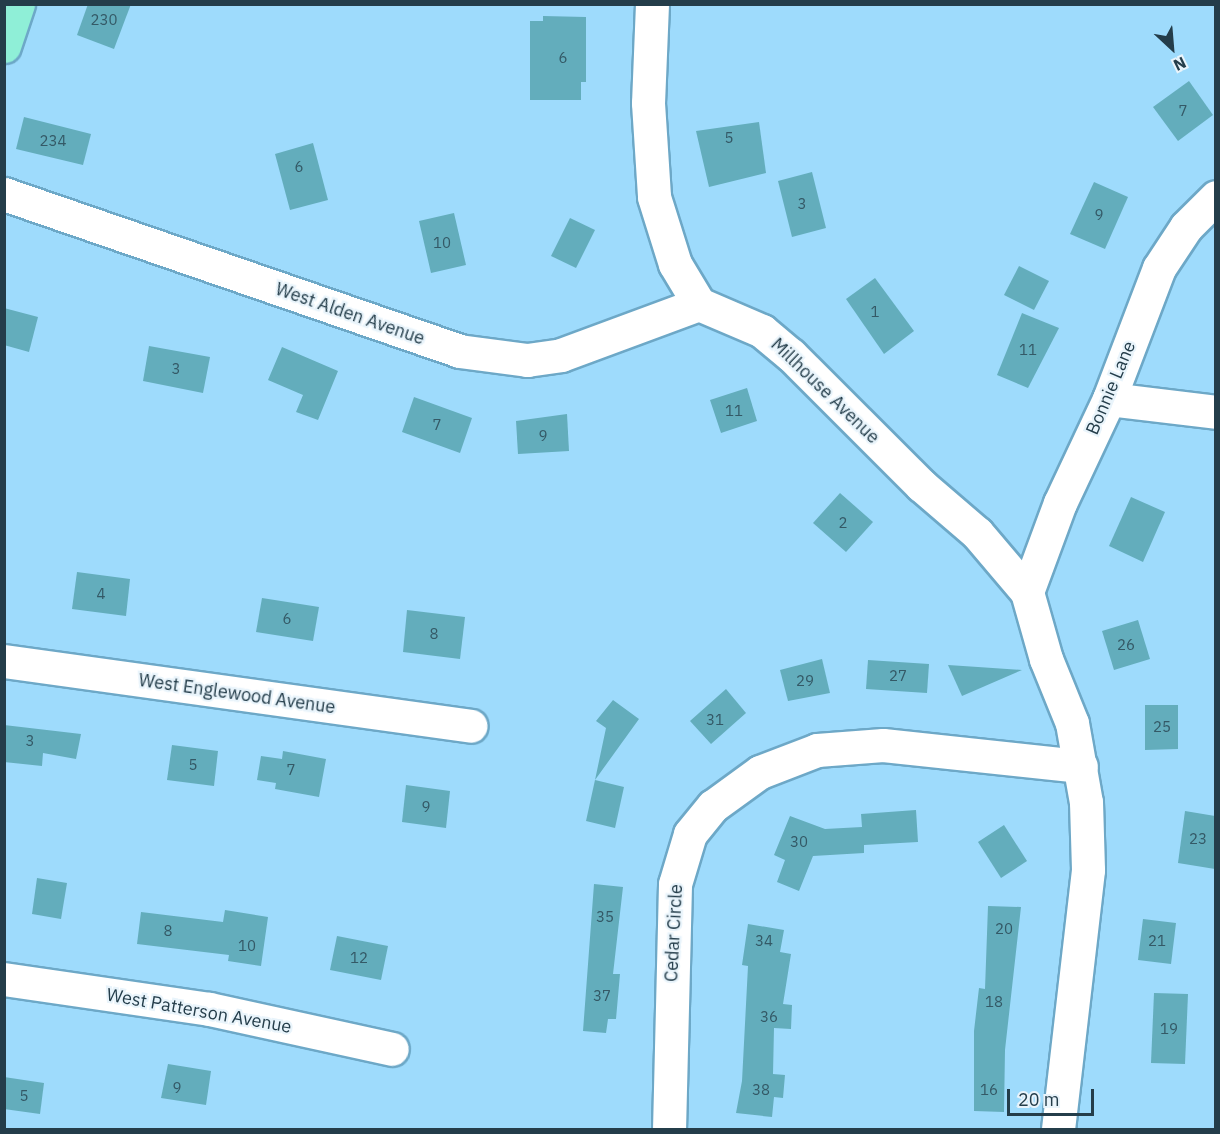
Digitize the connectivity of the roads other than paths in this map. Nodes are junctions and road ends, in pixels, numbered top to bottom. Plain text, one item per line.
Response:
1 (18, 4) edge
2 (652, 4) edge
3 (4, 46) edge
4 (4, 194) edge
5 (1215, 197) edge
6 (699, 304) junction
7 (1109, 399) junction
8 (1215, 412) edge
9 (1027, 592) junction
10 (4, 661) edge
11 (470, 726) dead end
12 (1081, 766) junction
13 (4, 979) edge
14 (392, 1049) dead end
15 (669, 1130) edge
16 (1058, 1130) edge

1 - 3 main road
2 - 6 street
4 - 6 street, West Alden Avenue
5 - 7 street, Bonnie Lane
6 - 9 street, Millhouse Avenue
7 - 8 street
7 - 9 street, Bonnie Lane
9 - 12 street
10 - 11 street, West Englewood Avenue
12 - 15 street, Cedar Circle
12 - 16 street
13 - 14 street, West Patterson Avenue

